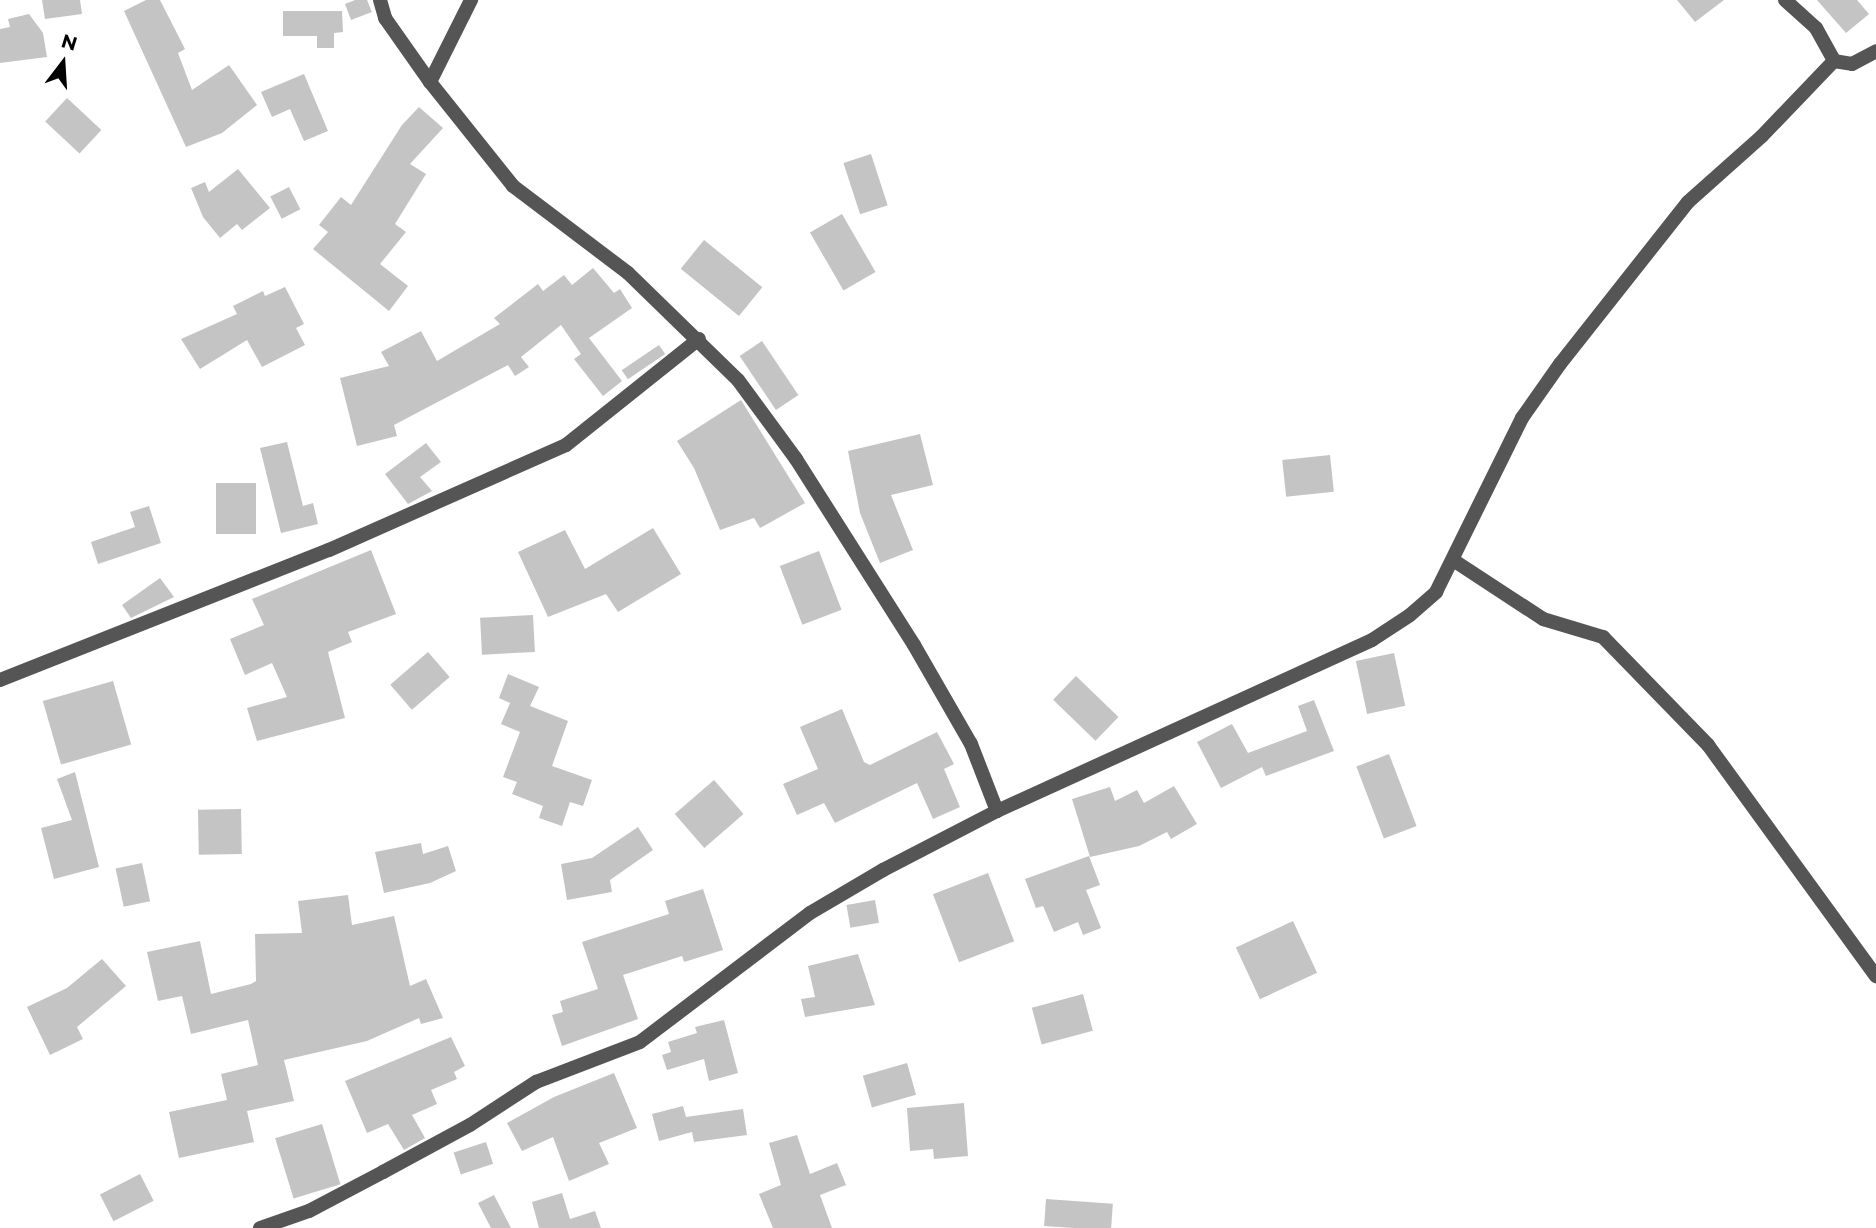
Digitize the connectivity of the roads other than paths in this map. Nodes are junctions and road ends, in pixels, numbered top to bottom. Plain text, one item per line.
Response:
1 (380, 0) edge
2 (471, 0) edge
3 (1784, 0) edge
4 (1876, 51) edge
5 (1834, 61) junction
6 (430, 82) junction
7 (699, 339) junction
8 (1453, 560) junction
9 (0, 680) edge
10 (998, 811) junction
11 (1876, 976) edge
12 (260, 1228) edge

1 - 6 street
2 - 6 street
3 - 5 street
4 - 5 street
5 - 8 street
6 - 7 street
7 - 9 street
7 - 10 street
8 - 10 street
8 - 11 street
10 - 12 street

